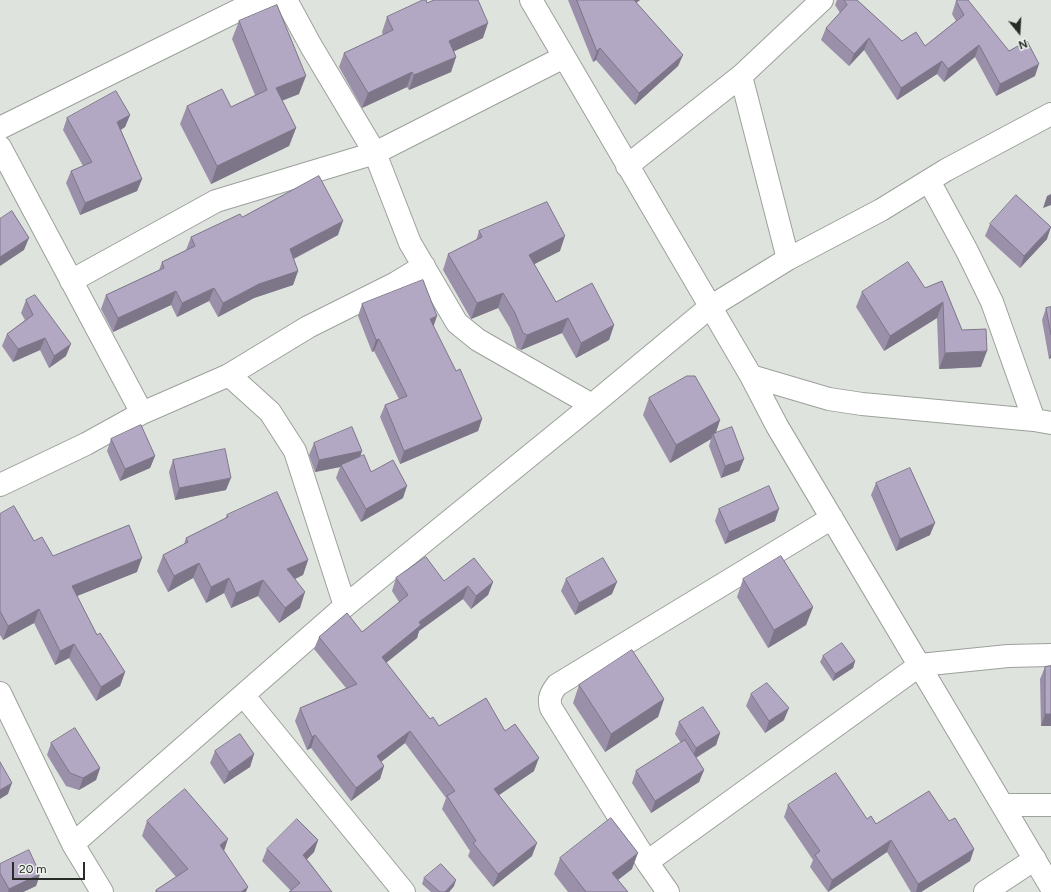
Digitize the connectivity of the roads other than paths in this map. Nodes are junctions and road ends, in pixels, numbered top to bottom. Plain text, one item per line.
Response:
1 (266, 0) edge
2 (286, 0) edge
3 (532, 0) edge
4 (822, 0) edge
5 (240, 4) edge
6 (564, 57) junction
7 (741, 76) junction
8 (1051, 114) edge
9 (0, 128) edge
10 (0, 147) edge
11 (375, 152) junction
12 (627, 166) junction
13 (929, 181) junction
14 (788, 259) junction
15 (424, 266) junction
16 (71, 281) junction
17 (710, 307) junction
18 (229, 375) junction
19 (751, 376) junction
20 (592, 406) junction
21 (142, 413) junction
22 (1042, 421) edge
23 (0, 485) edge
24 (832, 518) junction
25 (345, 606) junction
26 (1051, 655) edge
27 (920, 665) junction
28 (0, 693) edge
29 (244, 696) junction
30 (1003, 805) junction
31 (1051, 805) edge
32 (73, 844) junction
33 (1035, 859) junction
34 (647, 862) junction
35 (1051, 887) edge
36 (102, 892) edge
37 (404, 892) edge
38 (668, 892) edge
39 (985, 892) edge

1 - 5 street
2 - 11 street
3 - 6 street
4 - 7 street
5 - 9 street
6 - 11 street
6 - 12 street
7 - 12 street
7 - 14 street
8 - 13 street
10 - 16 street
11 - 15 street
11 - 16 street
12 - 17 street
13 - 14 street
13 - 22 street
14 - 17 street
15 - 18 street
15 - 20 street
16 - 21 street
17 - 19 street
17 - 20 street
18 - 21 street
18 - 25 street
19 - 22 street
19 - 24 street
20 - 25 street
21 - 23 street
24 - 27 street
24 - 34 street
25 - 29 street
26 - 27 street
27 - 30 street
27 - 34 street
28 - 32 street
29 - 32 street
29 - 37 street
30 - 31 street
30 - 33 street
32 - 36 street
33 - 35 street
33 - 39 street
34 - 38 street

